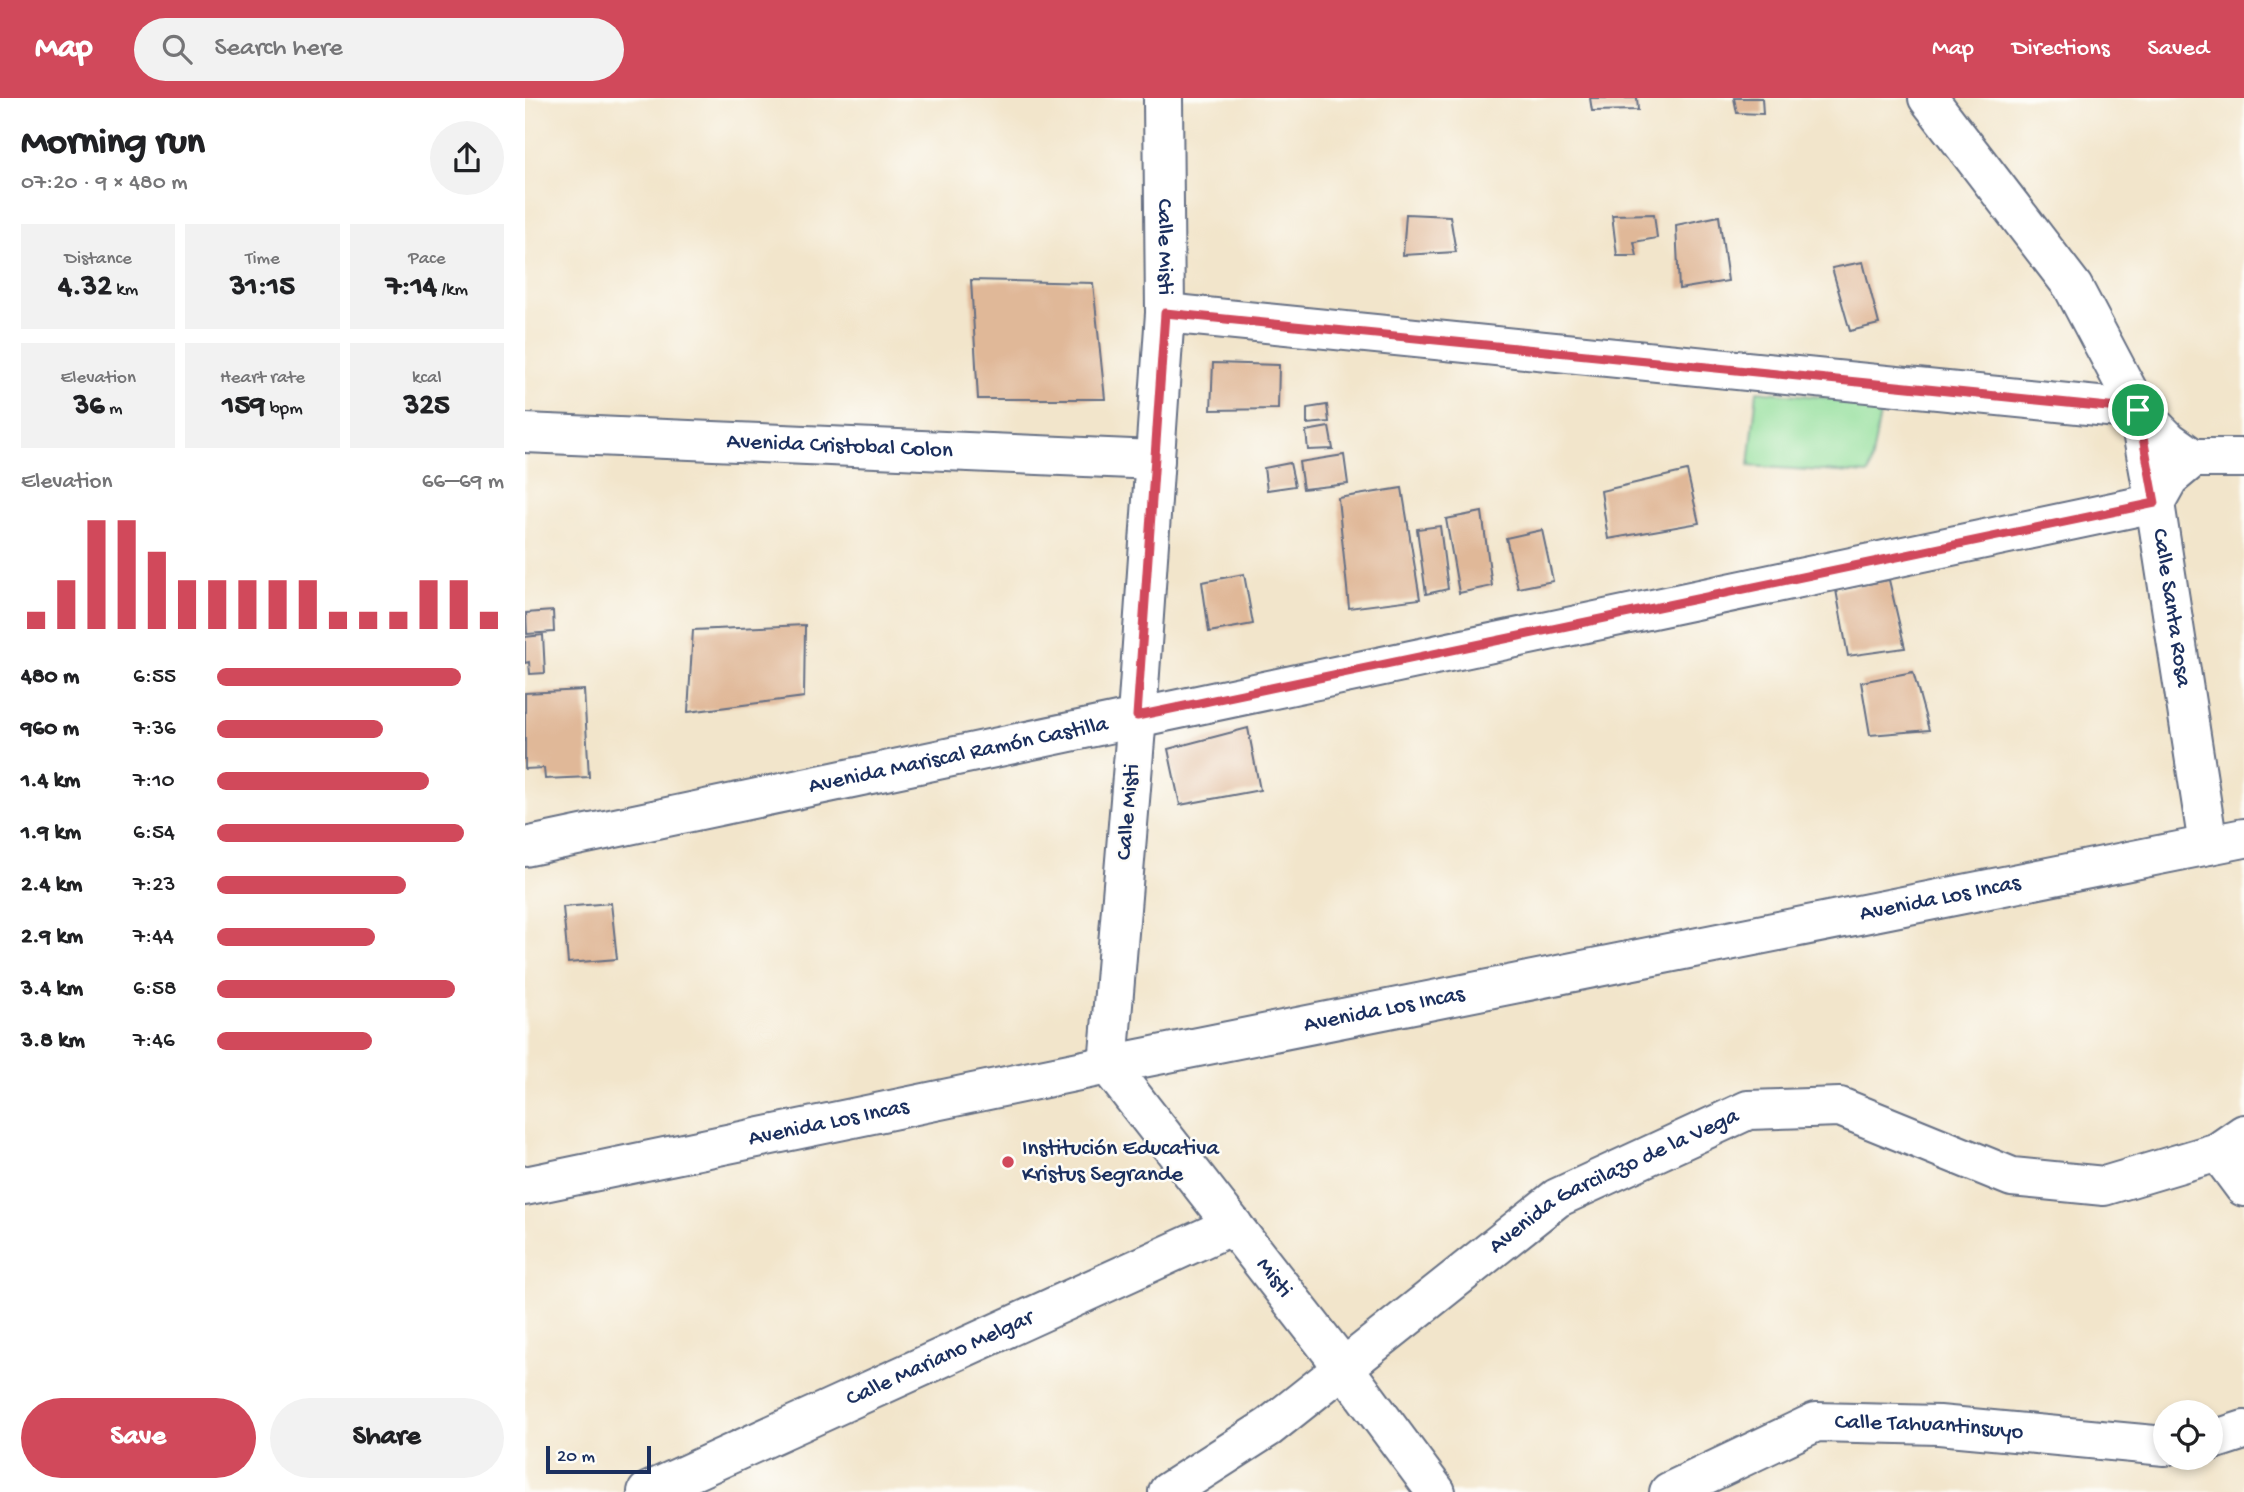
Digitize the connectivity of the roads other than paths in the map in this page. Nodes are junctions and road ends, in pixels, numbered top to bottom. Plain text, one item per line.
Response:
1 (1164, 98) edge
2 (1928, 98) edge
3 (1165, 313) junction
4 (2138, 410) junction
5 (525, 433) edge
6 (2193, 458) junction
7 (2244, 458) edge
8 (1155, 460) junction
9 (2155, 503) junction
10 (1137, 716) junction
11 (2226, 841) edge
12 (525, 847) edge
13 (1108, 1065) junction
14 (2231, 1143) edge
15 (525, 1186) edge
16 (2244, 1187) edge
17 (1233, 1226) junction
18 (1344, 1368) junction
19 (2244, 1430) edge
20 (2223, 1437) edge
21 (2153, 1445) edge
22 (647, 1492) edge
23 (1168, 1492) edge
24 (1436, 1492) edge
25 (1669, 1492) edge

1 - 3 street, Calle Misti
2 - 4 street, Calle Santa Rosa
3 - 4 street
3 - 8 street, Calle Misti
4 - 6 street
4 - 9 street, Calle Santa Rosa
5 - 8 street, Avenida Cristobal Colon
6 - 7 street
6 - 9 street
8 - 10 street, Calle Misti
9 - 10 street, Avenida Mariscal Ramón Castilla
9 - 11 street, Calle Santa Rosa
10 - 12 street, Avenida Mariscal Ramón Castilla
10 - 13 street, Calle Misti
11 - 13 street, Avenida Los Incas
13 - 15 street, Avenida Los Incas
13 - 17 street, Misti
14 - 16 street
14 - 18 street, Avenida Garcilazo de la Vega
17 - 18 street, Misti
17 - 22 street, Calle Mariano Melgar
18 - 23 street, Avenida Garcilazo de la Vega
18 - 24 street, Misti
19 - 20 street
21 - 25 street, Calle Tahuantinsuyo

